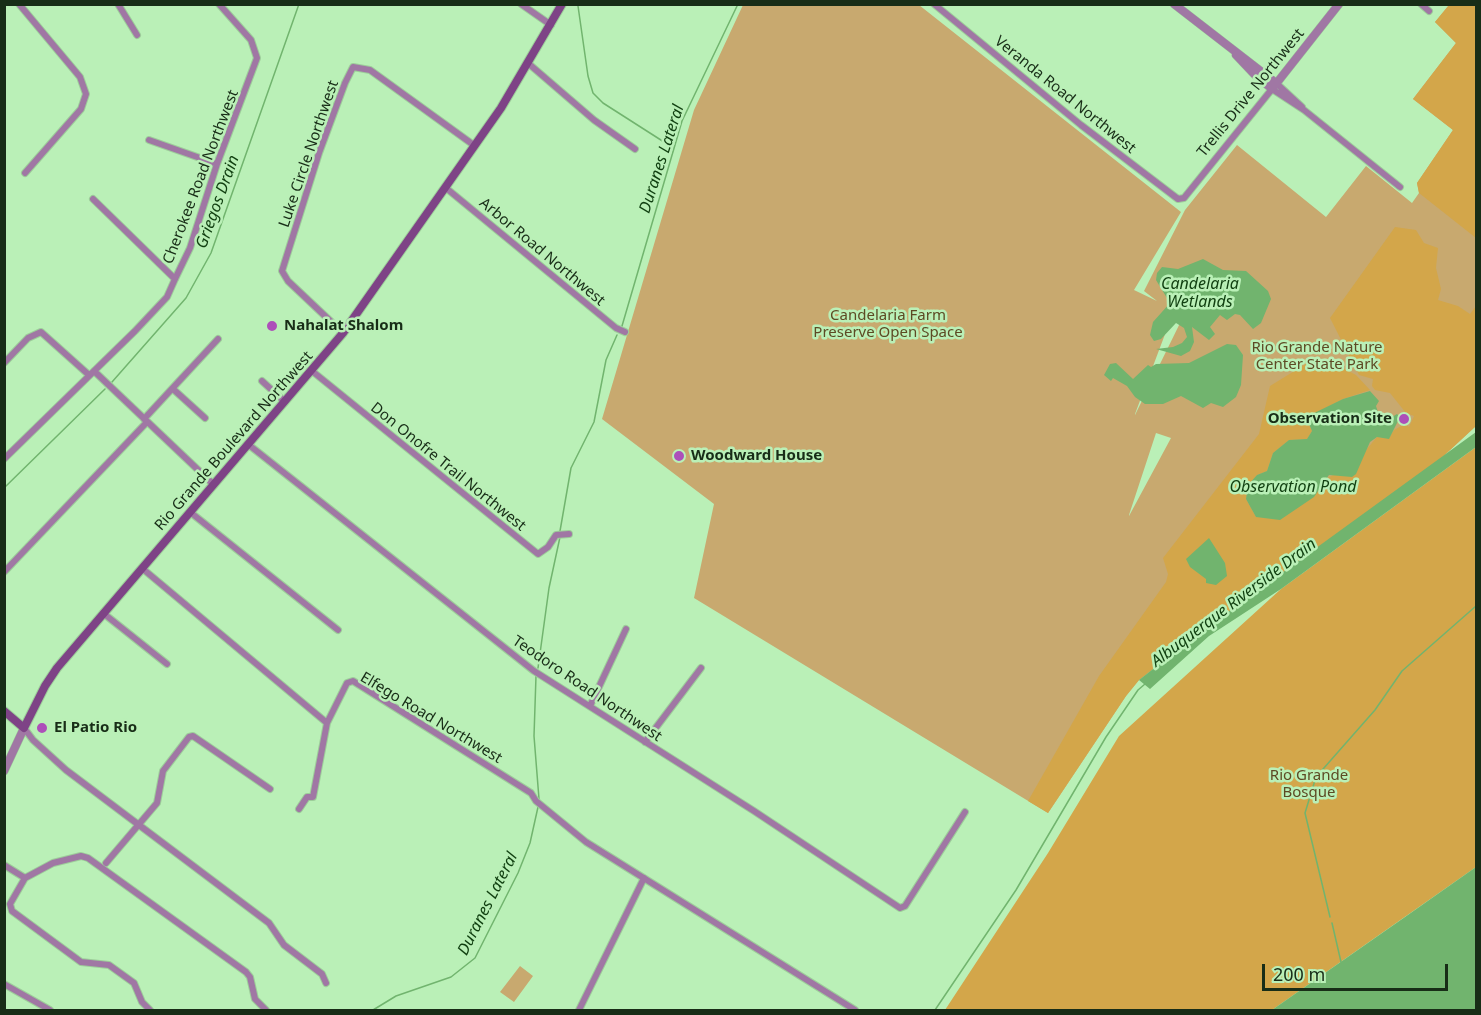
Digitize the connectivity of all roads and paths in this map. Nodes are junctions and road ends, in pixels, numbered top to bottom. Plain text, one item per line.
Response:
1 (19, 4) edge
2 (118, 4) edge
3 (219, 4) edge
4 (521, 4) edge
5 (562, 4) edge
6 (934, 4) edge
7 (1174, 4) edge
8 (1340, 4) edge
9 (1421, 4) edge
10 (1429, 11) dead end
11 (551, 25) junction
12 (137, 35) dead end
13 (529, 64) junction
14 (1274, 86) junction
15 (149, 140) dead end
16 (474, 146) junction
17 (635, 149) dead end
18 (217, 164) junction
19 (25, 173) dead end
20 (446, 188) junction
21 (1400, 188) dead end
22 (1184, 198) joint
23 (93, 199) dead end
24 (175, 279) junction
25 (625, 332) dead end
26 (343, 333) junction
27 (218, 339) dead end
28 (4, 363) edge
29 (312, 372) junction
30 (92, 373) junction
31 (262, 381) dead end
32 (173, 389) junction
33 (285, 402) junction
34 (205, 418) dead end
35 (146, 420) junction
36 (249, 445) junction
37 (4, 459) edge
38 (214, 485) junction
39 (190, 512) junction
40 (563, 534) dead end
41 (142, 569) junction
42 (4, 572) edge
43 (103, 613) junction
44 (626, 629) dead end
45 (338, 630) dead end
46 (168, 664) dead end
47 (701, 668) dead end
48 (590, 706) junction
49 (4, 711) edge
50 (327, 723) junction
51 (24, 728) junction
52 (645, 742) junction
53 (4, 771) edge
54 (270, 789) dead end
55 (299, 809) dead end
56 (965, 812) dead end
57 (139, 824) junction
58 (106, 863) dead end
59 (4, 865) edge
60 (25, 878) junction
61 (644, 878) junction
62 (326, 983) dead end
63 (6, 987) edge
64 (50, 1011) edge
65 (150, 1011) edge
66 (266, 1011) edge
67 (579, 1011) edge
68 (855, 1011) edge

1 - 19 street
2 - 12 street
3 - 18 street, Cherokee Road Northwest
4 - 11 street
5 - 11 main road, Rio Grande Boulevard Northwest
6 - 22 street, Veranda Road Northwest
7 - 14 street
8 - 14 street, Trellis Drive Northwest
9 - 10 street
11 - 13 main road, Rio Grande Boulevard Northwest
13 - 16 main road, Rio Grande Boulevard Northwest
13 - 17 street
14 - 21 street
14 - 22 street, Trellis Drive Northwest
15 - 18 street
16 - 20 main road, Rio Grande Boulevard Northwest
16 - 26 street, Luke Circle Northwest
18 - 24 street, Cherokee Road Northwest
20 - 25 street, Arbor Road Northwest
20 - 26 main road, Rio Grande Boulevard Northwest
23 - 24 street
24 - 30 street, Cherokee Road Northwest
26 - 29 main road, Rio Grande Boulevard Northwest
27 - 32 street
28 - 30 street
29 - 33 main road, Rio Grande Boulevard Northwest
29 - 40 street, Don Onofre Trail Northwest
30 - 35 street
30 - 37 street, Cherokee Road Northwest
31 - 33 street
32 - 34 street
32 - 35 street
33 - 36 main road, Rio Grande Boulevard Northwest
35 - 38 street
35 - 42 street
36 - 38 main road, Rio Grande Boulevard Northwest
36 - 48 street, Teodoro Road Northwest
38 - 39 main road, Rio Grande Boulevard Northwest
39 - 41 main road, Rio Grande Boulevard Northwest
39 - 45 street
41 - 43 main road, Rio Grande Boulevard Northwest
41 - 50 street
43 - 46 street
43 - 51 main road, Rio Grande Boulevard Northwest
44 - 48 street
47 - 52 street
48 - 52 street, Teodoro Road Northwest
49 - 51 main road
50 - 55 street
50 - 61 street, Elfego Road Northwest
51 - 53 street, Rio Grande Boulevard Northwest
51 - 57 street
52 - 56 street, Teodoro Road Northwest
54 - 57 street
57 - 58 street
57 - 62 street
59 - 60 street
60 - 65 street
60 - 66 street
61 - 67 street
61 - 68 street, Elfego Road Northwest
63 - 64 street

